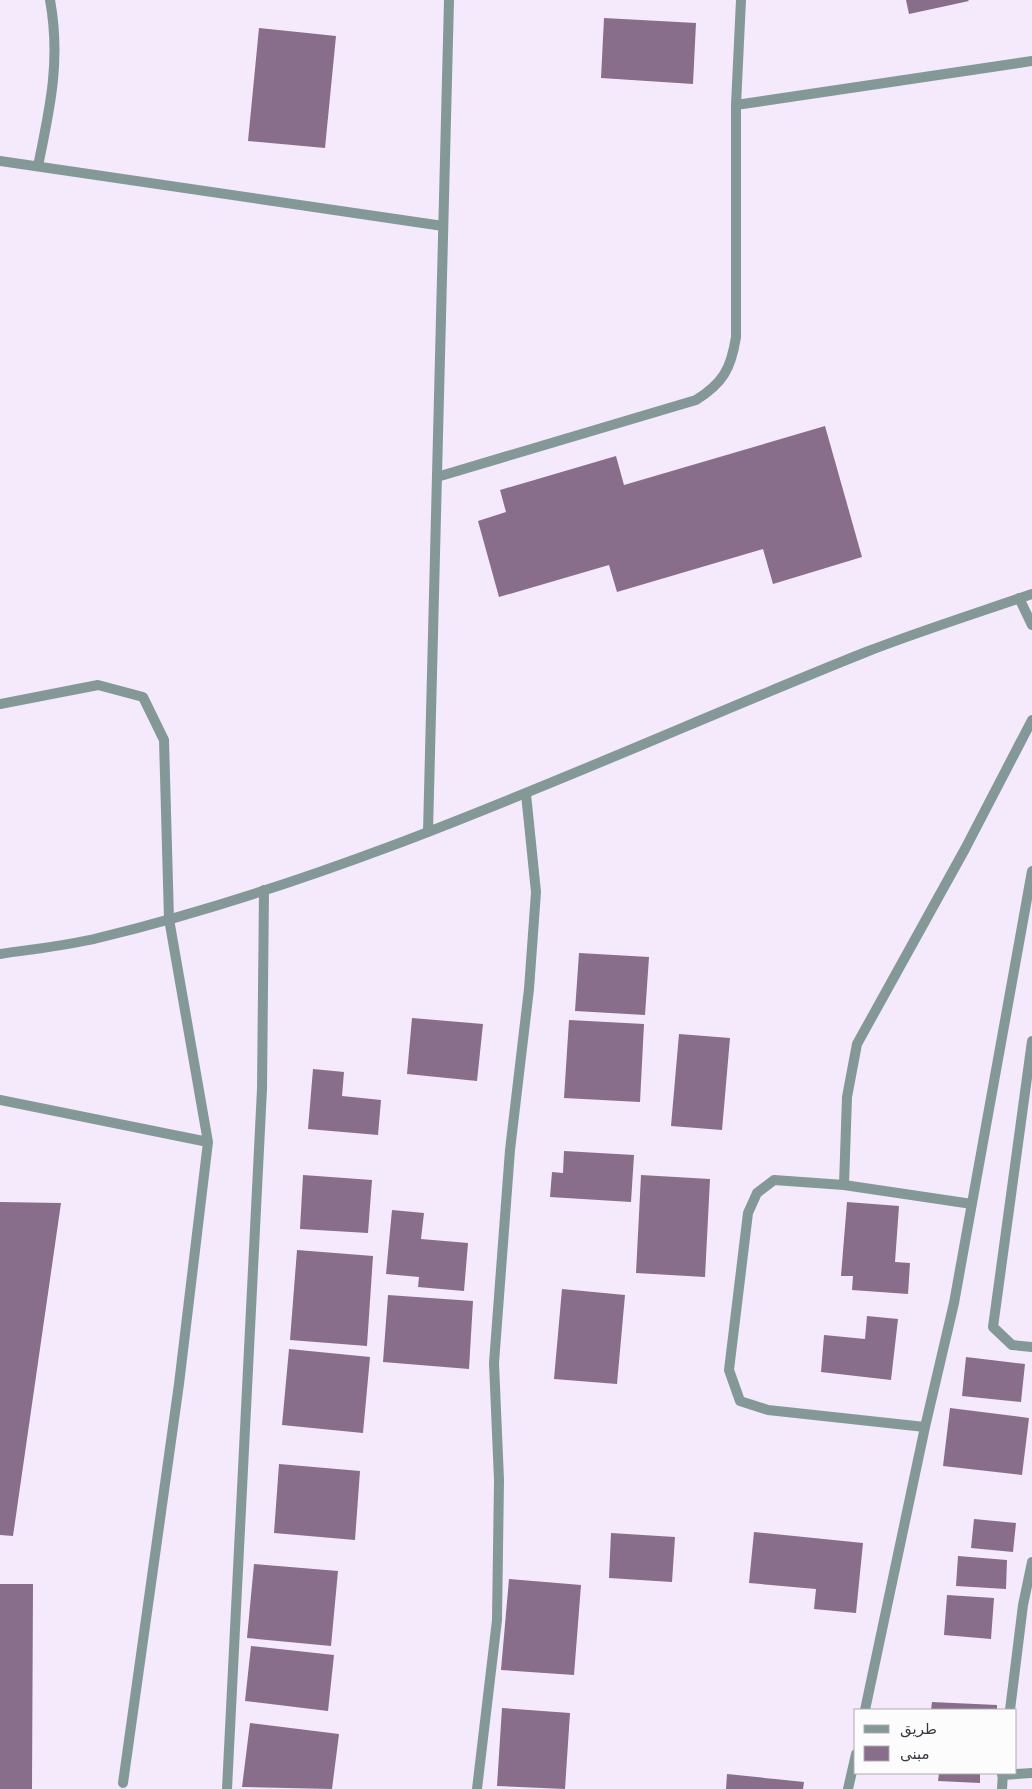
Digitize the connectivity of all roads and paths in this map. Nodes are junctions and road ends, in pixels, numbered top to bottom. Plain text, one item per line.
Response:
1 (50, 0) edge
2 (449, 0) edge
3 (741, 0) edge
4 (1032, 61) edge
5 (736, 105) junction
6 (0, 161) edge
7 (38, 166) junction
8 (443, 226) junction
9 (437, 477) junction
10 (1032, 594) edge
11 (1019, 598) junction
12 (1032, 625) edge
13 (0, 704) edge
14 (1032, 720) edge
15 (526, 794) junction
16 (428, 832) junction
17 (1032, 871) edge
18 (264, 890) junction
19 (169, 919) junction
20 (0, 954) edge
21 (1032, 1041) edge
22 (0, 1100) edge
23 (208, 1142) junction
24 (844, 1185) junction
25 (972, 1204) junction
26 (1032, 1347) edge
27 (925, 1427) junction
28 (1032, 1562) edge
29 (1027, 1606) edge
30 (865, 1709) edge
31 (1010, 1709) edge
32 (854, 1763) edge
33 (1032, 1773) edge
34 (1002, 1774) edge
35 (1017, 1774) edge
36 (123, 1783) dead end
37 (227, 1789) edge
38 (477, 1789) edge
39 (848, 1789) edge
40 (1002, 1789) edge

1 - 7 street
2 - 8 street
3 - 5 street
4 - 5 street
5 - 9 street
6 - 7 street
7 - 8 street
8 - 9 street
9 - 16 street
10 - 11 street
11 - 12 street
11 - 15 street
13 - 19 street
14 - 24 street
15 - 16 street
15 - 38 street
16 - 18 street
17 - 25 street
18 - 19 street
18 - 37 street
19 - 20 street
19 - 23 street
21 - 26 street
22 - 23 street
23 - 36 street
24 - 25 street
24 - 27 street
25 - 27 street
27 - 30 street
28 - 29 street
29 - 31 street
32 - 39 street
33 - 35 street
34 - 40 street

